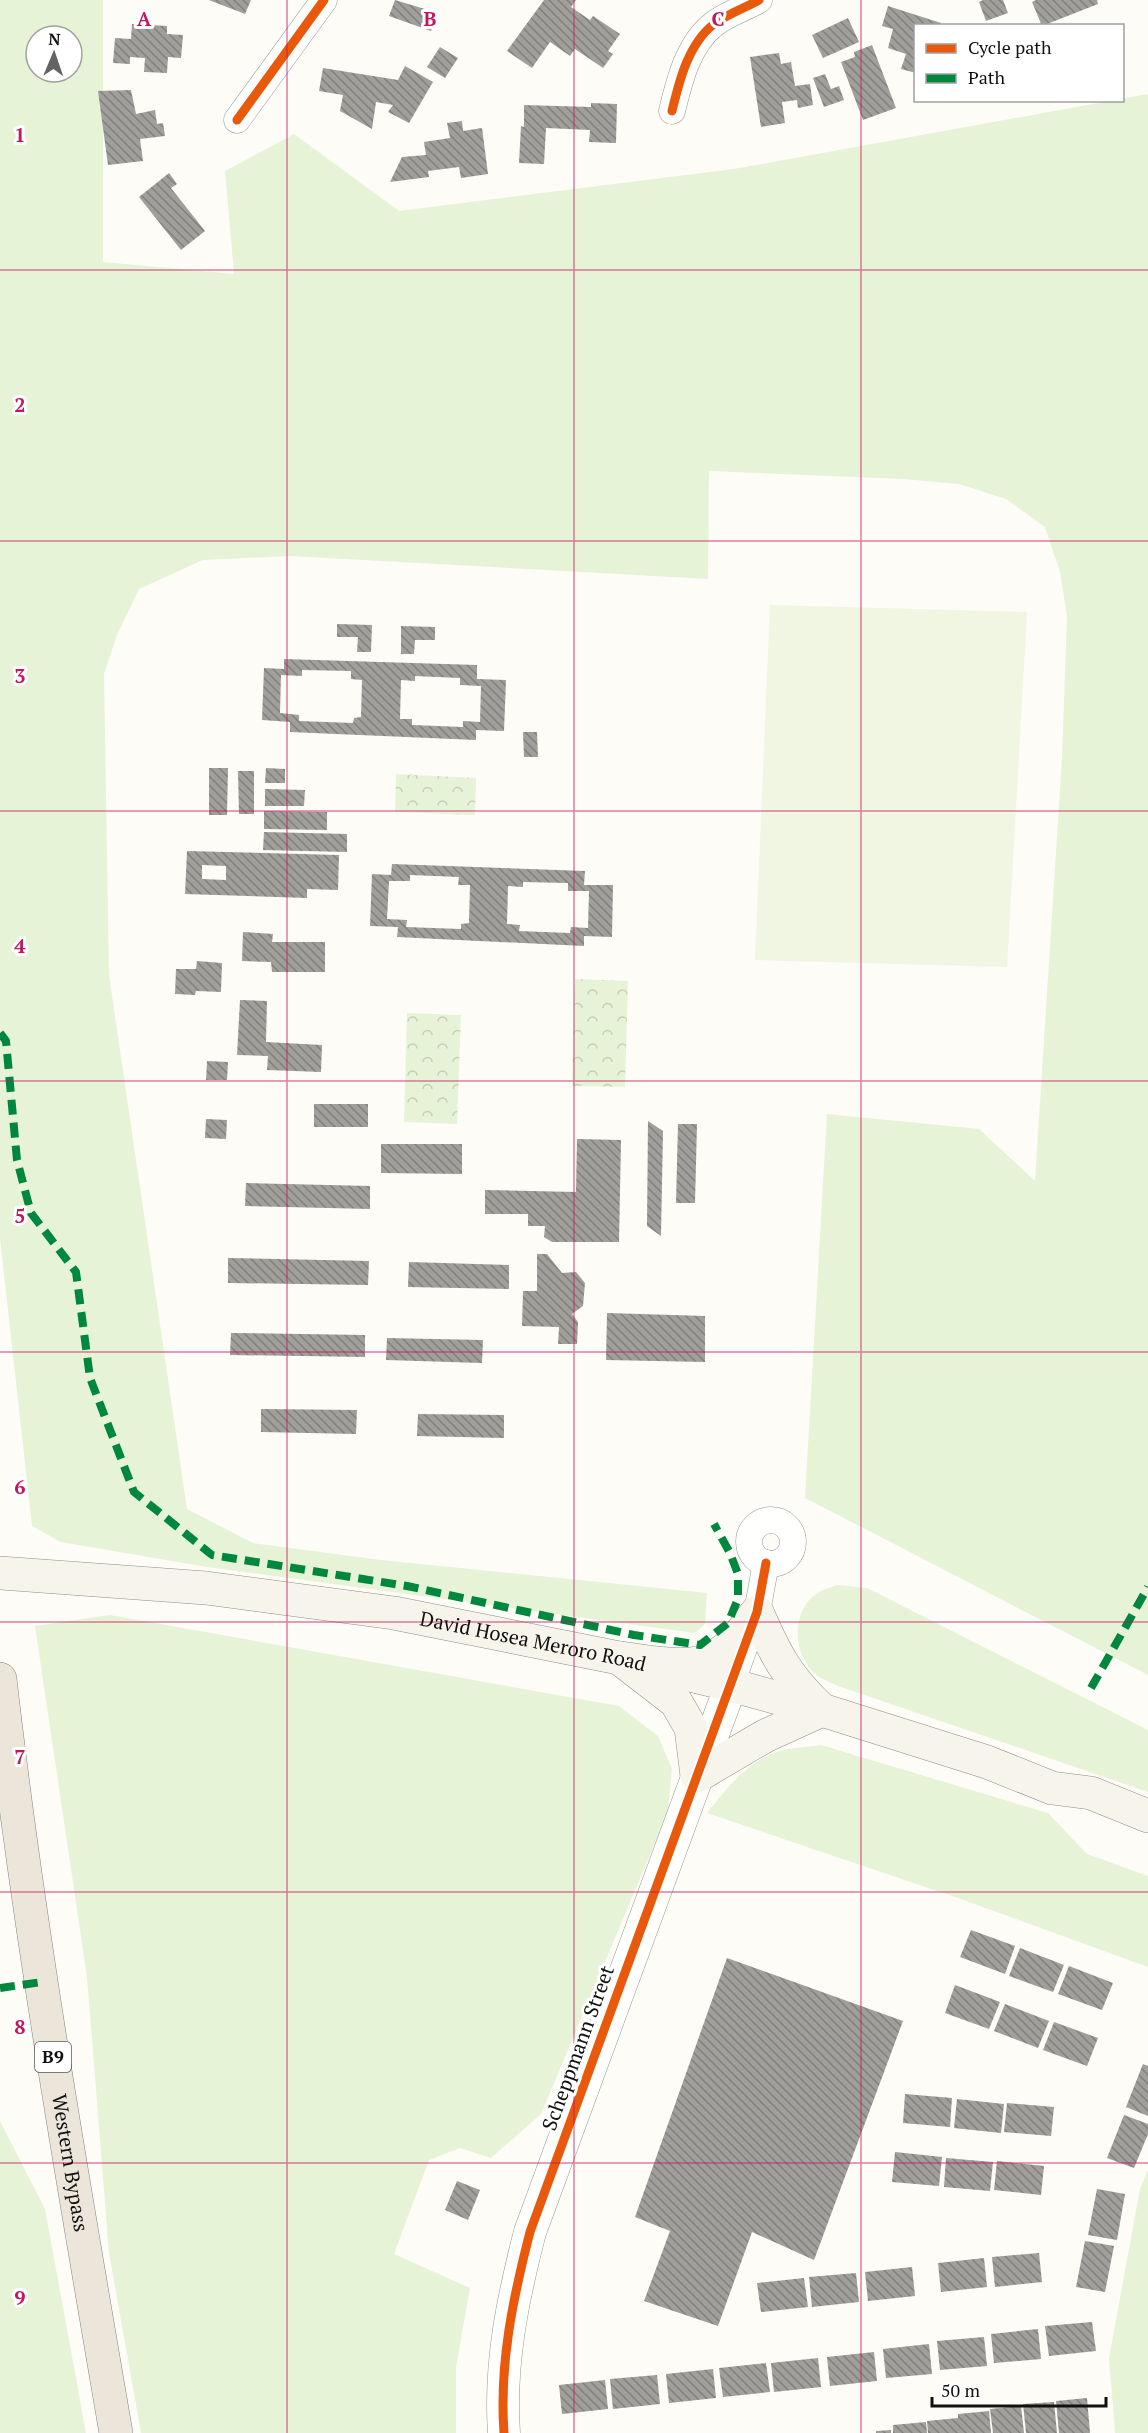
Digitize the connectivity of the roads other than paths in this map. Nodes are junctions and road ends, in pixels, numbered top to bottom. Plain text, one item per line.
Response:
1 (324, 0) edge
2 (759, 0) edge
3 (672, 111) dead end
4 (237, 120) dead end
5 (766, 1563) dead end
6 (0, 1573) edge
7 (757, 1612) junction
8 (619, 1658) junction
9 (0, 1679) edge
10 (731, 1685) junction
11 (822, 1710) junction
12 (697, 1776) junction
13 (1052, 1788) junction
14 (1148, 1816) edge
15 (1148, 1838) edge
16 (116, 2433) edge
17 (504, 2433) edge

1 - 4 street
2 - 3 street
5 - 7 street
6 - 8 main road, David Hosea Meroro Road
7 - 8 main road
7 - 10 street
7 - 11 main road
8 - 10 main road, David Hosea Meroro Road
8 - 12 main road
9 - 16 highway, Western Bypass / B9
10 - 11 main road, David Hosea Meroro Road
10 - 12 street, Scheppmann Street
11 - 12 main road
11 - 13 main road, David Hosea Meroro Road
12 - 17 street, Scheppmann Street
13 - 14 main road, David Hosea Meroro Road
13 - 15 main road, David Hosea Meroro Road

